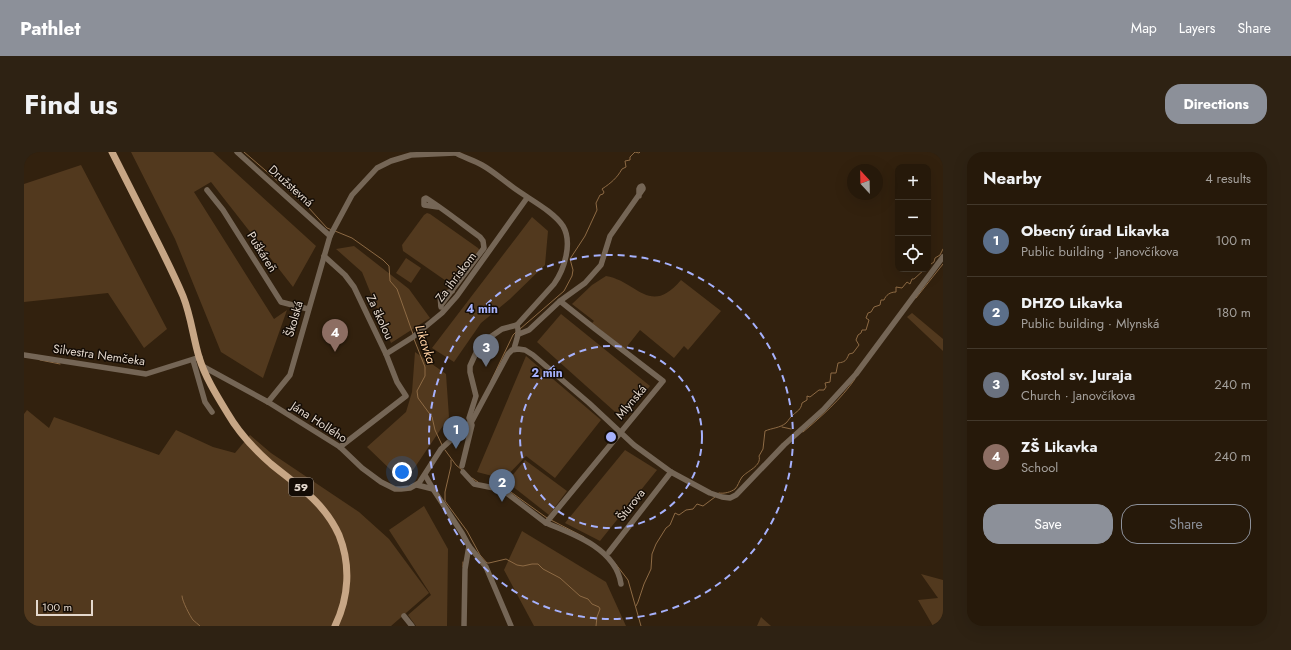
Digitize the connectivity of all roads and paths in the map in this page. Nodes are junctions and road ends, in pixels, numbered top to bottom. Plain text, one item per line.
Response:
1 (112, 152) edge
2 (237, 152) edge
3 (454, 152) edge
4 (207, 190) dead end
5 (639, 196) dead end
6 (527, 198) junction
7 (438, 207) dead end
8 (330, 236) junction
9 (324, 256) junction
10 (943, 257) edge
11 (560, 301) junction
12 (308, 309) junction
13 (442, 313) junction
14 (517, 325) junction
15 (519, 334) junction
16 (514, 349) junction
17 (386, 354) junction
18 (24, 355) edge
19 (196, 358) junction
20 (204, 367) junction
21 (268, 402) junction
22 (212, 412) dead end
23 (472, 421) junction
24 (620, 432) junction
25 (340, 447) junction
26 (462, 466) dead end
27 (463, 472) dead end
28 (671, 472) junction
29 (425, 475) junction
30 (416, 485) junction
31 (433, 489) junction
32 (548, 520) junction
33 (469, 546) junction
34 (609, 552) dead end
35 (476, 554) junction
36 (466, 557) junction
37 (621, 584) dead end
38 (404, 616) dead end
39 (335, 626) edge
40 (412, 626) edge
41 (464, 626) edge
42 (511, 626) edge

1 - 19 main road, 59
2 - 8 street, Družstevná
3 - 6 street
3 - 8 street, Školská
4 - 12 street, Puškáreň
5 - 11 street
6 - 13 street, Za ihriskom
6 - 14 street
7 - 13 street
8 - 9 street, Školská
9 - 12 street, Školská
9 - 17 street, Za školou
10 - 28 street
11 - 15 street
11 - 24 street, Mlynská
12 - 21 street, Školská
13 - 17 street, Za ihriskom
14 - 15 street
14 - 23 street
15 - 16 street
16 - 23 street
16 - 24 street
17 - 25 street, Za školou
18 - 19 street, Silvestra Nemčeka
19 - 20 main road, 59
19 - 22 street
20 - 21 street, Jána Hollého
20 - 39 main road, 59
21 - 25 street, Jána Hollého
23 - 26 street
23 - 29 street
24 - 28 street
24 - 32 street, Mlynská
25 - 30 street, Jána Hollého
27 - 32 street
28 - 34 street, Štúrova
29 - 30 street
29 - 31 street
30 - 31 street, Jána Hollého
31 - 33 street
32 - 37 street
33 - 35 street
33 - 36 street
35 - 36 street
35 - 42 street
36 - 41 street
38 - 40 street

